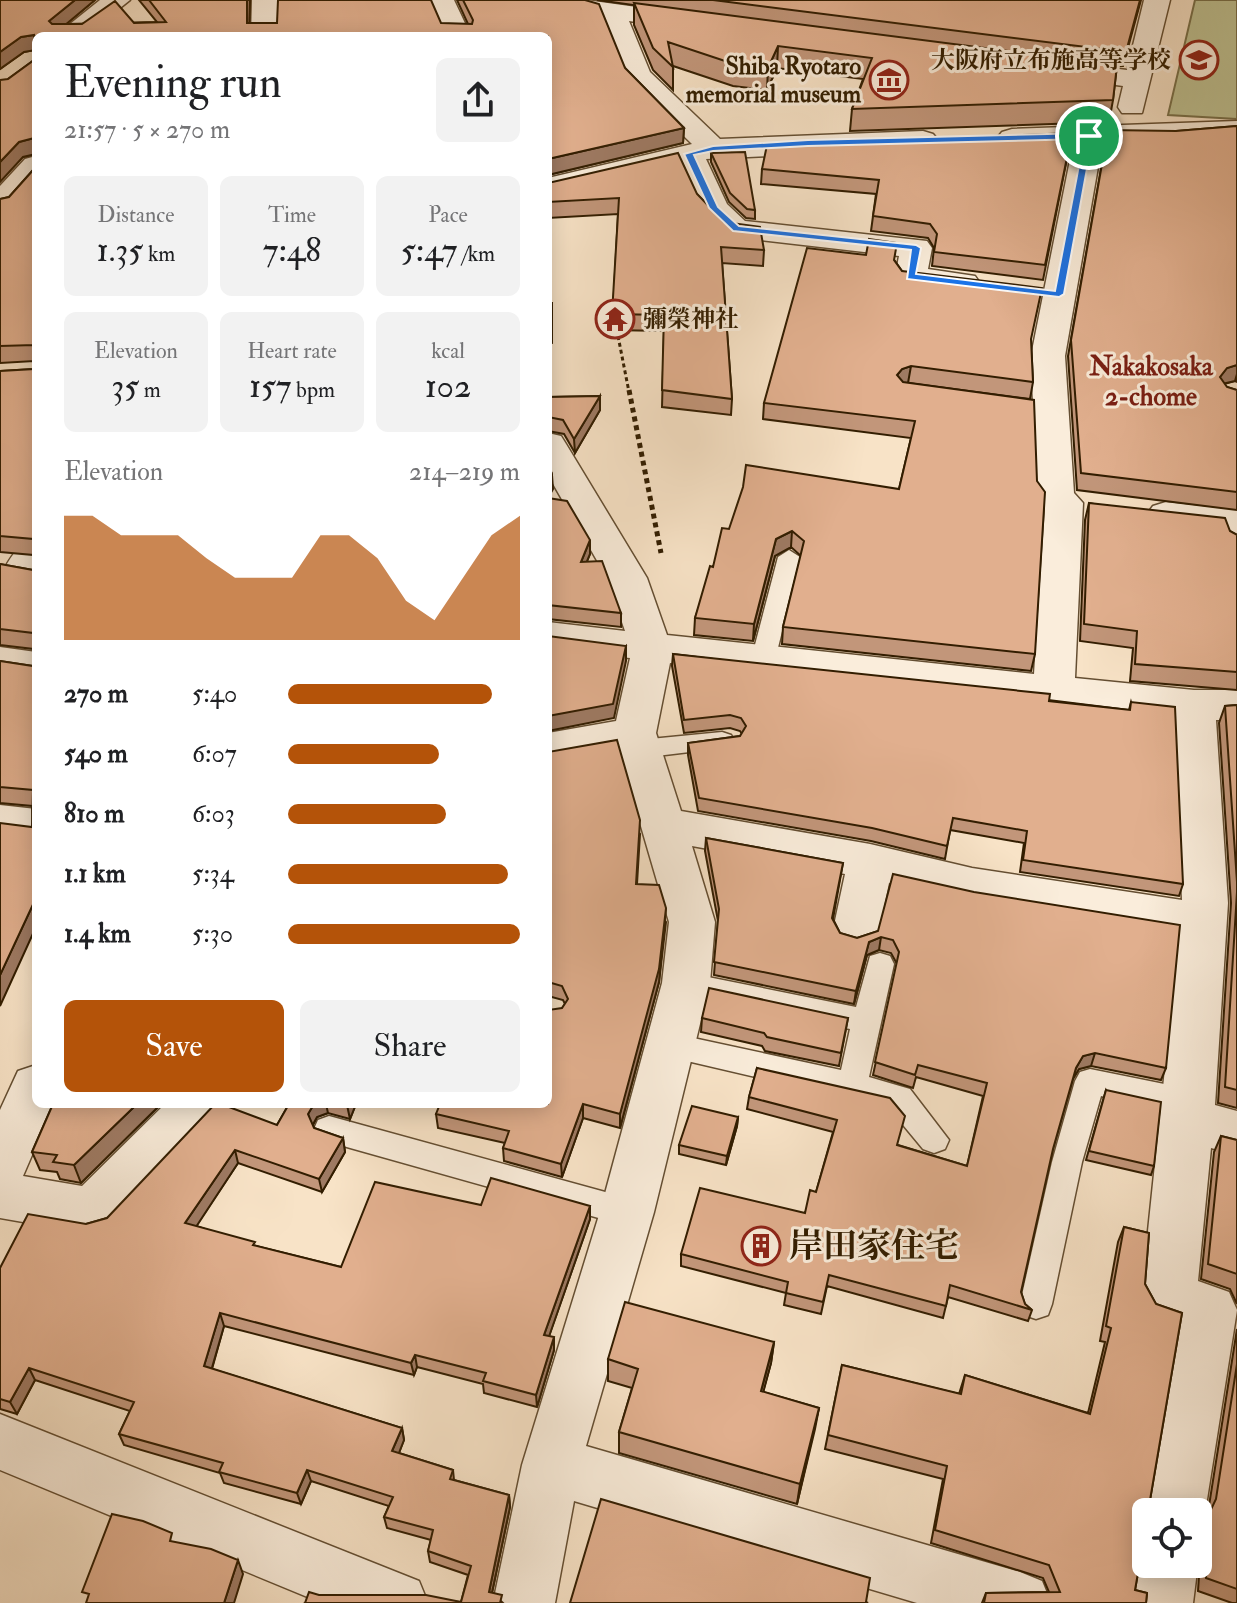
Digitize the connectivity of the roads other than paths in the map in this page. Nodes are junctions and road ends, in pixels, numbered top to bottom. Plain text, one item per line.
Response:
1 (265, 0) edge
2 (441, 0) edge
3 (1157, 0) edge
4 (126, 5) edge
5 (646, 8) edge
6 (719, 25) edge
7 (75, 32) edge
8 (264, 32) edge
9 (456, 32) edge
10 (1029, 66) edge
11 (1138, 80) junction
12 (1237, 130) edge
13 (1127, 134) junction
14 (1089, 136) junction
15 (948, 139) edge
16 (979, 139) edge
17 (701, 151) junction
18 (32, 169) edge
19 (552, 186) edge
20 (32, 205) edge
21 (1030, 291) junction
22 (552, 451) edge
23 (552, 506) edge
24 (1094, 506) junction
25 (592, 514) junction
26 (1235, 530) edge
27 (789, 557) dead end
28 (552, 636) edge
29 (652, 649) junction
30 (763, 660) junction
31 (0, 661) edge
32 (32, 665) edge
33 (1054, 688) junction
34 (1215, 705) edge
35 (730, 740) edge
36 (637, 741) junction
37 (552, 748) edge
38 (0, 821) edge
39 (32, 825) edge
40 (665, 825) junction
41 (870, 861) junction
42 (1215, 911) edge
43 (868, 947) joint
44 (686, 983) junction
45 (866, 1021) junction
46 (670, 1045) junction
47 (852, 1085) junction
48 (32, 1095) edge
49 (194, 1108) edge
50 (1189, 1111) junction
51 (329, 1129) edge
52 (1237, 1133) edge
53 (934, 1140) dead end
54 (0, 1169) edge
55 (0, 1195) edge
56 (627, 1212) junction
57 (1036, 1304) dead end
58 (0, 1442) edge
59 (551, 1465) junction
60 (1177, 1498) edge
61 (1166, 1578) edge
62 (397, 1603) edge
63 (524, 1603) edge
64 (1020, 1603) edge
65 (1162, 1603) edge

1 - 8 street
2 - 9 street
3 - 11 street
4 - 7 street
5 - 6 street
5 - 17 street
10 - 11 street
11 - 13 street
12 - 13 street
13 - 14 street
14 - 16 street
14 - 21 street
15 - 17 street
17 - 19 street
17 - 21 street
18 - 20 street
21 - 24 street
22 - 25 street
23 - 25 street
24 - 26 street
24 - 33 street
25 - 29 street
27 - 30 lane
28 - 29 street
29 - 30 street
29 - 36 street
30 - 33 street
31 - 32 street
33 - 34 street
34 - 42 street
35 - 36 lane
36 - 37 street
36 - 40 street
38 - 39 street
40 - 41 street
40 - 44 street
41 - 42 street
41 - 43 street
42 - 50 street
43 - 45 lane
44 - 45 lane
44 - 46 street
45 - 47 lane
46 - 47 lane
46 - 56 street
47 - 53 lane
48 - 54 street
49 - 55 street
50 - 52 street
50 - 57 lane
50 - 60 street
51 - 56 lane
56 - 59 street
58 - 62 street
59 - 63 street
59 - 64 street
61 - 65 street

